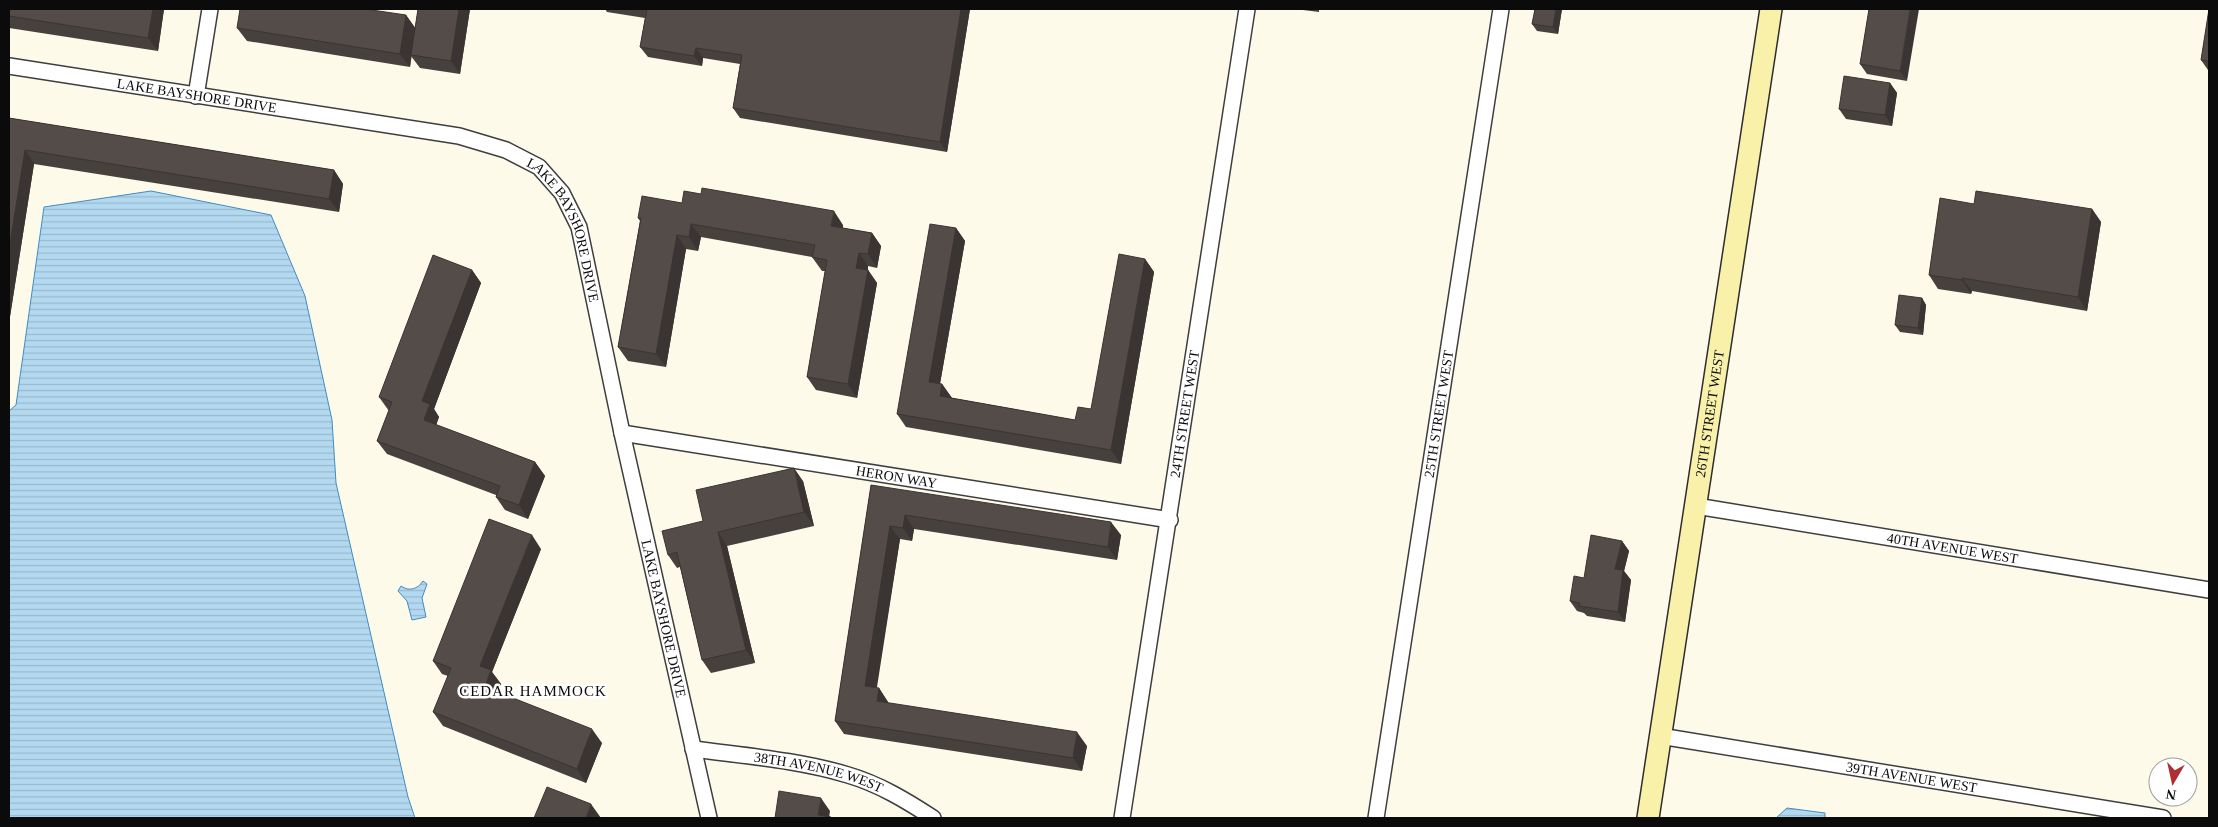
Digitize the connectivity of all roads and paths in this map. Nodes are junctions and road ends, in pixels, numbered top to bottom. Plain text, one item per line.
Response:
1 (210, 9) edge
2 (1247, 9) edge
3 (1501, 9) edge
4 (1771, 9) edge
5 (9, 66) edge
6 (196, 96) junction
7 (622, 433) junction
8 (1696, 506) junction
9 (1170, 520) junction
10 (2209, 590) edge
11 (1660, 736) junction
12 (694, 748) junction
13 (709, 818) edge
14 (933, 818) edge
15 (1122, 818) edge
16 (1376, 818) edge
17 (1648, 818) edge
18 (2163, 818) edge

1 - 6 street
2 - 9 street, 24TH STREET WEST
3 - 16 street, 25TH STREET WEST
4 - 8 street, 26TH STREET WEST
5 - 6 street, LAKE BAYSHORE DRIVE
6 - 7 street, LAKE BAYSHORE DRIVE
7 - 9 street, HERON WAY
7 - 12 street, LAKE BAYSHORE DRIVE
8 - 10 street, 40TH AVENUE WEST
8 - 11 street, 26TH STREET WEST
9 - 15 street, 24TH STREET WEST
11 - 17 street, 26TH STREET WEST
11 - 18 street, 39TH AVENUE WEST
12 - 13 street, LAKE BAYSHORE DRIVE
12 - 14 street, 38TH AVENUE WEST

